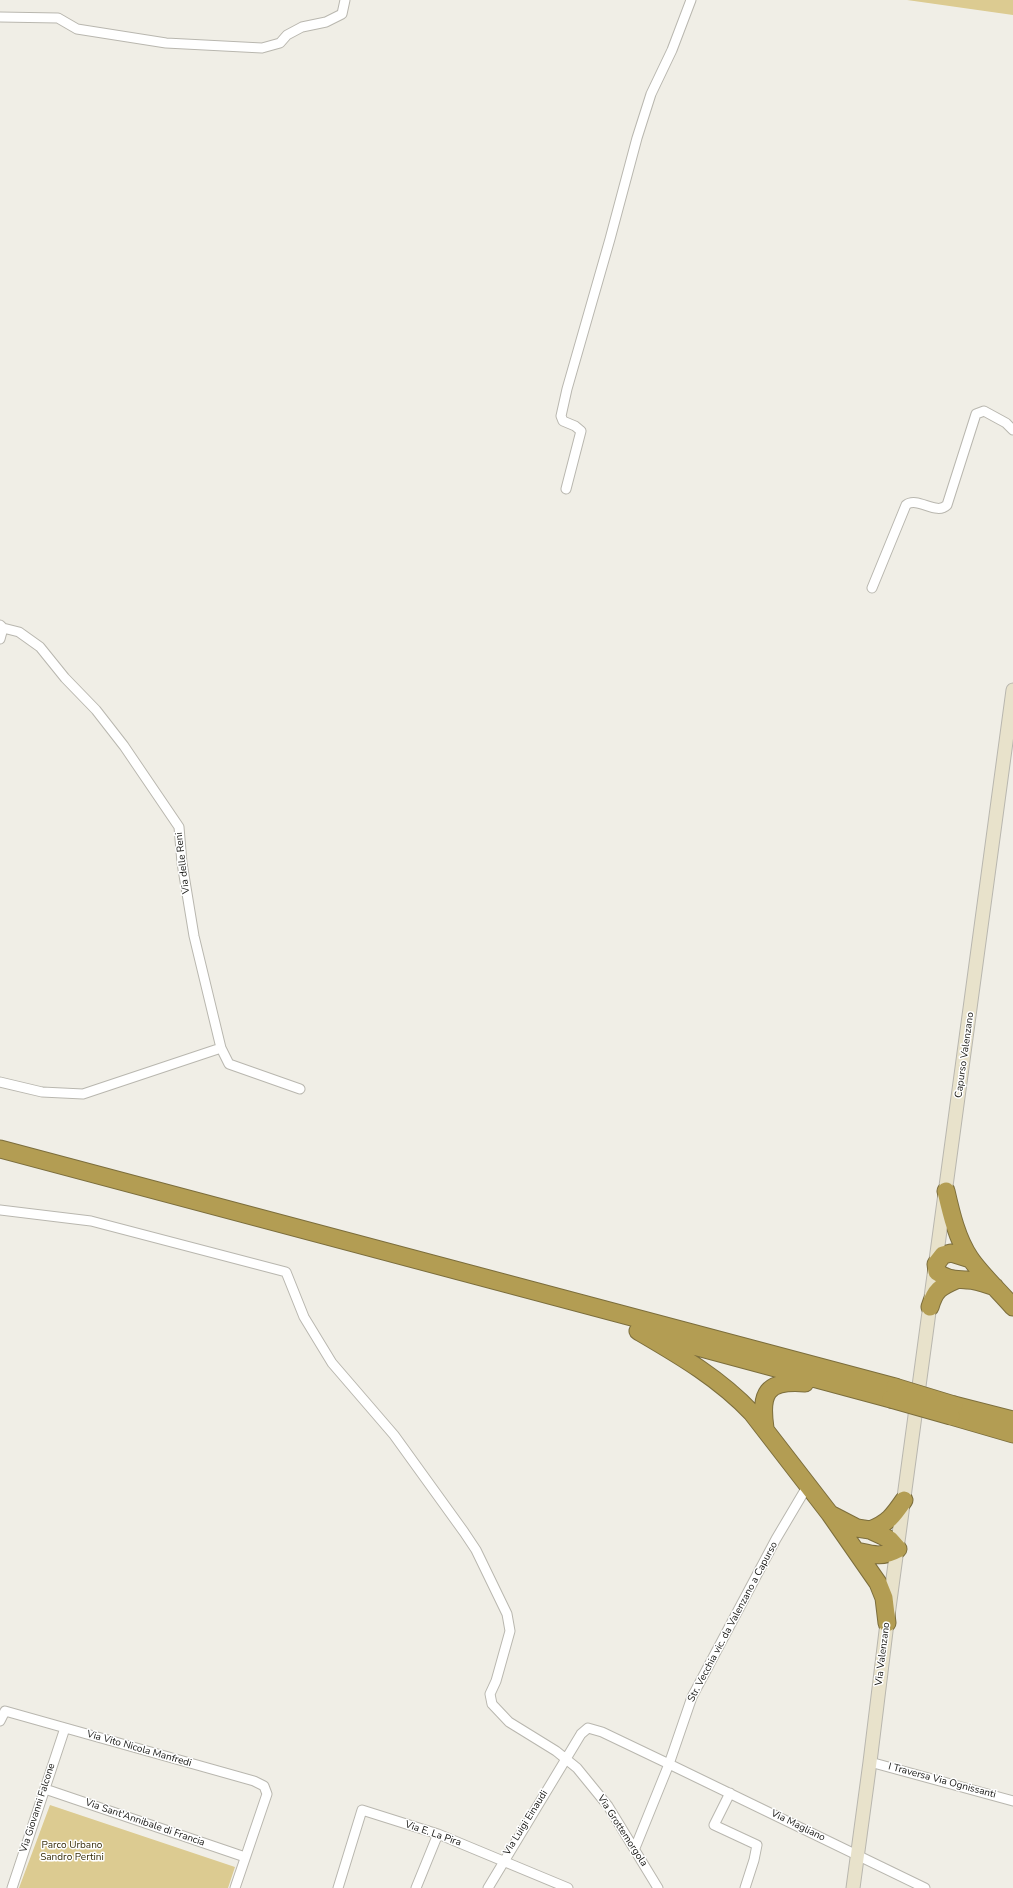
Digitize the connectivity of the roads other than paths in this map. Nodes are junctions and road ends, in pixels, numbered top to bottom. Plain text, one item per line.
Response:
1 (345, 0) edge
2 (691, 0) edge
3 (0, 17) edge
4 (1013, 430) edge
5 (566, 489) dead end
6 (872, 588) dead end
7 (1, 626) edge
8 (0, 640) edge
9 (1013, 690) edge
10 (221, 1048) junction
11 (0, 1082) edge
12 (300, 1089) dead end
13 (0, 1149) edge
14 (0, 1160) edge
15 (946, 1191) junction
16 (0, 1210) edge
17 (970, 1259) junction
18 (936, 1264) junction
19 (956, 1280) junction
20 (995, 1287) junction
21 (930, 1307) junction
22 (1013, 1307) edge
23 (638, 1331) junction
24 (863, 1392) junction
25 (893, 1393) junction
26 (957, 1410) junction
27 (1013, 1416) edge
28 (915, 1419) joint
29 (1013, 1420) edge
30 (765, 1428) junction
31 (1013, 1434) edge
32 (808, 1485) junction
33 (904, 1500) junction
34 (830, 1514) junction
35 (870, 1530) junction
36 (898, 1549) junction
37 (856, 1551) junction
38 (887, 1623) junction
39 (0, 1721) edge
40 (65, 1728) junction
41 (567, 1759) junction
42 (870, 1762) junction
43 (670, 1764) junction
44 (45, 1789) junction
45 (730, 1793) junction
46 (1013, 1801) edge
47 (438, 1834) junction
48 (635, 1848) junction
49 (858, 1855) junction
50 (246, 1857) junction
51 (504, 1860) junction
52 (550, 1884) edge
53 (12, 1888) edge
54 (235, 1888) edge
55 (338, 1888) edge
56 (416, 1888) edge
57 (488, 1888) edge
58 (568, 1888) edge
59 (658, 1888) edge
60 (745, 1888) edge
61 (853, 1888) edge
62 (926, 1888) edge

1 - 3 street
2 - 5 street
4 - 6 street
7 - 8 street
7 - 10 street, Via delle Reni
9 - 15 street, Capurso Valenzano
10 - 11 street
10 - 12 street, Via delle Reni
13 - 25 highway
14 - 23 highway
15 - 17 highway
15 - 18 street, Capurso Valenzano
16 - 41 street, Via Grottemorgola
17 - 18 highway
17 - 20 highway
18 - 19 highway
18 - 21 street, Capurso Valenzano
19 - 20 highway
19 - 21 highway
20 - 22 highway
21 - 28 street, Capurso Valenzano
23 - 24 highway
23 - 30 highway
24 - 25 highway
24 - 30 highway
25 - 26 highway, bridge
26 - 27 highway
26 - 29 highway
26 - 31 highway
28 - 33 street, Via Valenzano
30 - 32 highway
32 - 34 highway
32 - 43 street, Str. Vecchia vic. da Valenzano a Capurso
33 - 35 highway
33 - 36 street, Via Valenzano
34 - 35 highway
34 - 37 highway
35 - 36 highway
36 - 37 highway
36 - 38 street, Via Valenzano
37 - 38 highway
38 - 42 street, Via Valenzano
39 - 40 street, Via Vito Nicola Manfredi
40 - 44 street, Via Giovanni Falcone
40 - 50 street, Via Vito Nicola Manfredi
41 - 43 street, Via Luigi Einaudi
41 - 48 street, Via Grottemorgola
41 - 51 street, Via Luigi Einaudi
42 - 46 street, I Traversa Via Ognissanti
42 - 49 street, Via Valenzano
43 - 45 street, Via Magliano
43 - 48 street, Str. Vecchia vic. da Valenzano a Capurso
44 - 50 street, Via Sant'Annibale di Francia
44 - 53 street, Via Giovanni Falcone
45 - 49 street, Via Magliano
45 - 60 street
47 - 51 street, Via E. La Pira
47 - 55 street, Via E. La Pira
47 - 56 street
48 - 59 street, Via Grottemorgola
49 - 61 street, Via Valenzano
49 - 62 street, Via Magliano
50 - 54 street
51 - 52 street, Via E. La Pira
51 - 57 street, Via Luigi Einaudi
52 - 58 street, Via E. La Pira

